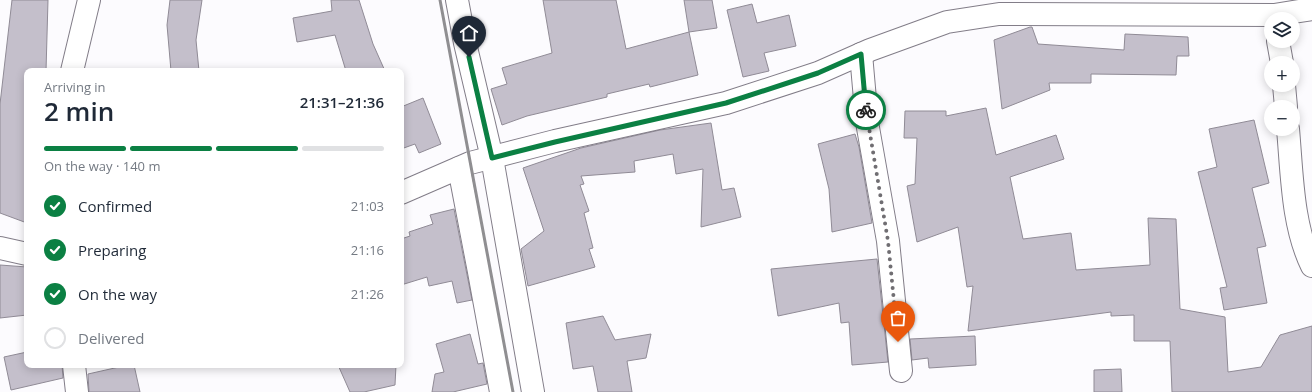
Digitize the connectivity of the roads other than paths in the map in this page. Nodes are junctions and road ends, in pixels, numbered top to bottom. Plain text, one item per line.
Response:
1 (89, 0) edge
2 (457, 0) edge
3 (1312, 9) edge
4 (1274, 11) edge
5 (861, 54) junction
6 (73, 68) edge
7 (1289, 136) edge
8 (492, 158) junction
9 (459, 168) junction
10 (404, 192) edge
11 (0, 248) edge
12 (24, 253) edge
13 (1312, 266) edge
14 (74, 368) edge
15 (901, 371) dead end
16 (77, 392) edge
17 (501, 392) edge
18 (533, 392) edge

1 - 6 street
2 - 8 street
3 - 4 street
4 - 5 street
5 - 8 street
5 - 15 street
7 - 13 street
8 - 9 street
8 - 18 street
9 - 10 street
9 - 17 street
11 - 12 street
14 - 16 street

